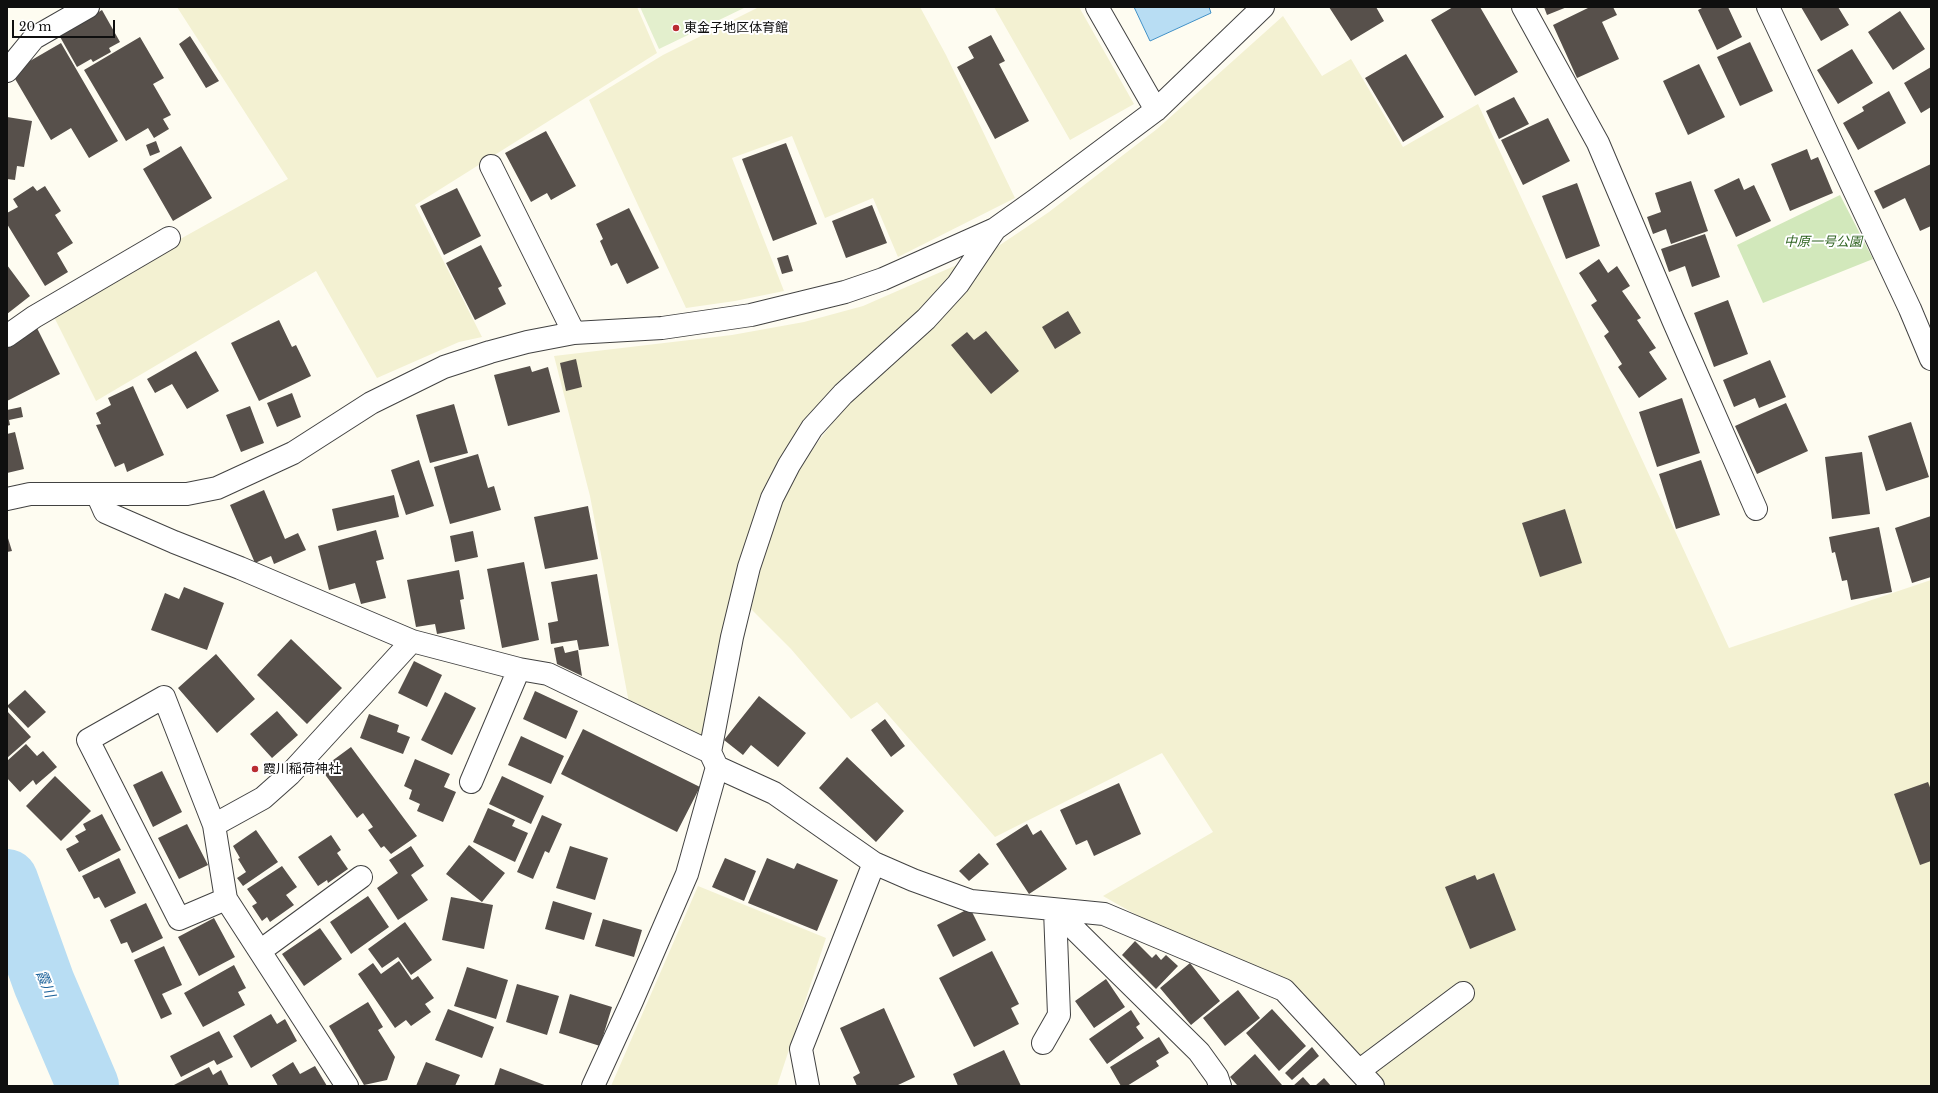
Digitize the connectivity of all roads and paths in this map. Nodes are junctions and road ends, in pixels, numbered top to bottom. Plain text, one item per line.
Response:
1 (88, 7) edge
2 (1097, 7) edge
3 (1263, 7) edge
4 (1523, 7) edge
5 (1768, 7) edge
6 (7, 71) edge
7 (1156, 110) junction
8 (491, 166) dead end
9 (995, 229) junction
10 (169, 238) dead end
11 (574, 334) junction
12 (7, 336) edge
13 (1931, 359) edge
14 (97, 494) junction
15 (7, 499) edge
16 (1756, 509) dead end
17 (412, 641) junction
18 (519, 669) junction
19 (714, 759) junction
20 (471, 782) dead end
21 (214, 825) junction
22 (874, 863) junction
23 (361, 877) dead end
24 (226, 899) junction
25 (1054, 910) junction
26 (260, 951) junction
27 (1463, 993) dead end
28 (1044, 1042) dead end
29 (1366, 1078) edge
30 (348, 1086) edge
31 (593, 1086) edge
32 (808, 1086) edge
33 (1220, 1086) edge

1 - 6 street
2 - 7 street
3 - 7 street
4 - 16 street
5 - 13 street
7 - 9 street
8 - 11 street
9 - 11 street
9 - 19 street
10 - 12 street
11 - 14 street
14 - 15 street
14 - 17 street
17 - 18 street
17 - 21 street
18 - 19 street
18 - 20 street
19 - 22 street
19 - 31 street
21 - 24 street
21 - 24 street
22 - 25 street
22 - 32 street
23 - 26 street
24 - 26 street
25 - 28 street
25 - 29 street
25 - 33 street
26 - 30 street
27 - 29 street

